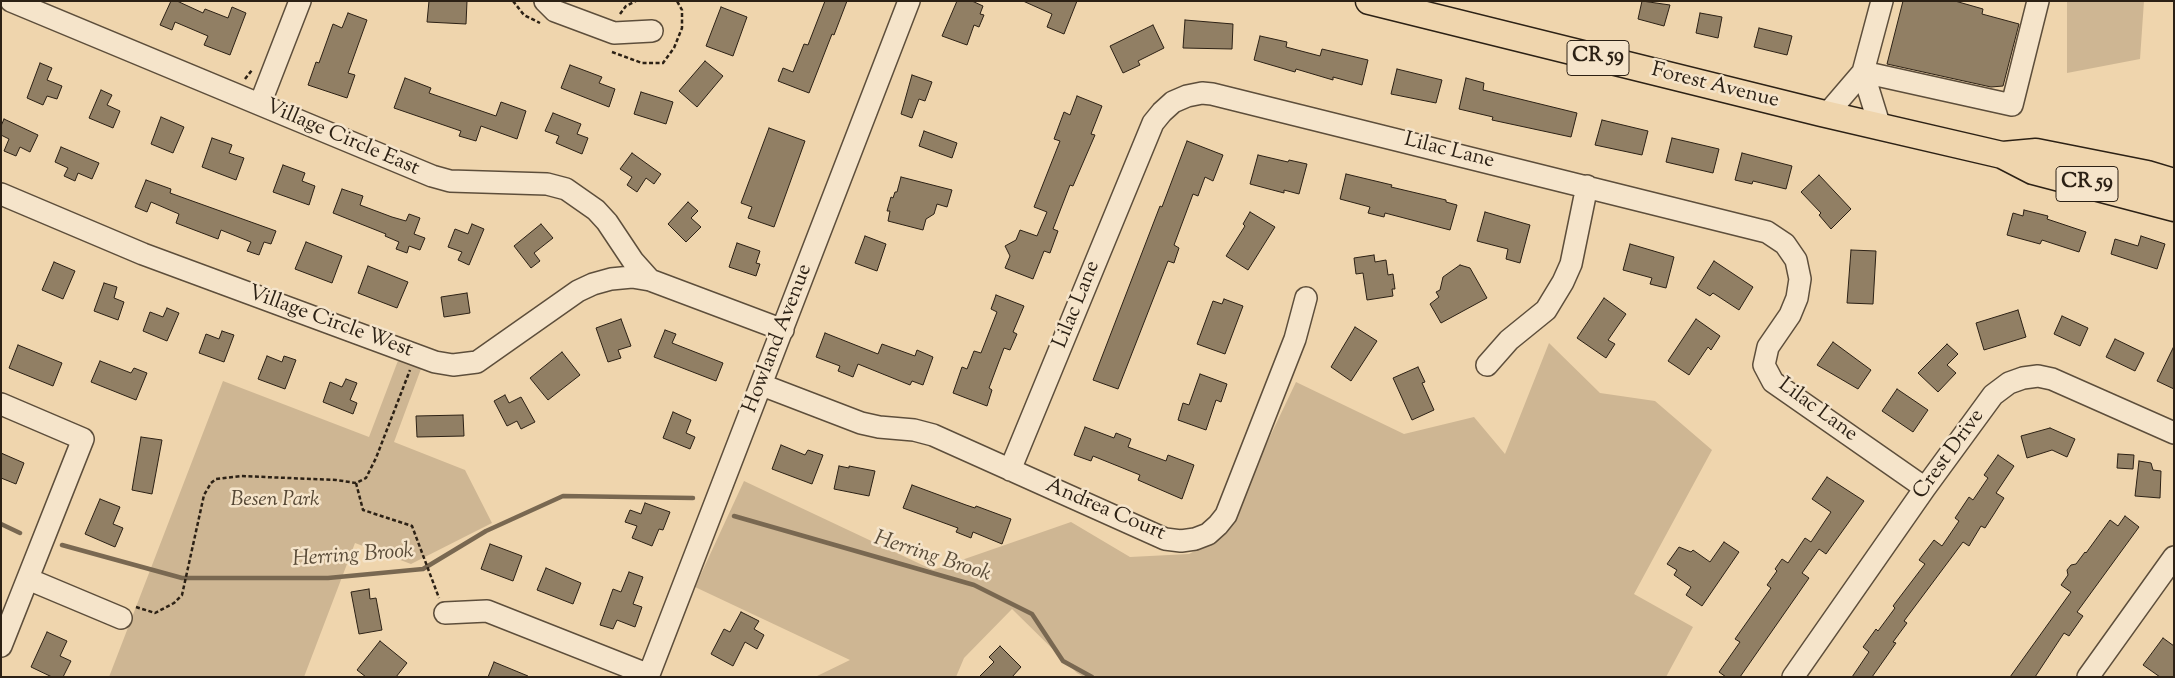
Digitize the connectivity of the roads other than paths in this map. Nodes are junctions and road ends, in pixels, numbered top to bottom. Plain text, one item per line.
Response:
1 (12, 1) edge
2 (300, 1) edge
3 (545, 1) edge
4 (909, 1) edge
5 (1370, 1) edge
6 (1882, 1) edge
7 (2038, 1) edge
8 (652, 31) dead end
9 (1863, 72) junction
10 (260, 104) junction
11 (1827, 114) junction
12 (1880, 127) junction
13 (2002, 155) junction
14 (2174, 182) edge
15 (1587, 186) junction
16 (1, 194) edge
17 (2174, 208) edge
18 (650, 280) junction
19 (1306, 298) dead end
20 (783, 330) junction
21 (1487, 365) dead end
22 (762, 385) junction
23 (1, 404) edge
24 (2174, 433) edge
25 (1010, 470) junction
26 (1925, 488) junction
27 (2174, 557) edge
28 (28, 579) junction
29 (445, 613) dead end
30 (121, 618) road end
31 (1, 646) edge
32 (2094, 675) edge
33 (649, 676) edge
34 (1793, 677) edge

1 - 10 street, Village Circle East
2 - 10 street
3 - 8 street
4 - 20 street, Howland Avenue
5 - 11 main road, Forest Avenue / CR 59
6 - 9 street
7 - 9 street
9 - 11 street
9 - 12 street
10 - 18 street, Village Circle East
11 - 12 main road, Forest Avenue / CR 59
12 - 13 main road, Forest Avenue / CR 59
13 - 14 main road, Forest Avenue / CR 59
13 - 17 main road, Forest Avenue / CR 59
15 - 21 street
15 - 25 street, Lilac Lane
15 - 26 street, Lilac Lane
16 - 18 street, Village Circle West
18 - 20 street
19 - 25 street, Andrea Court
20 - 22 street, Howland Avenue
22 - 25 street, Andrea Court
22 - 33 street, Howland Avenue
23 - 28 street
24 - 26 street, Crest Drive
26 - 34 street, Crest Drive
27 - 32 street
28 - 30 street
28 - 31 street
29 - 33 street

